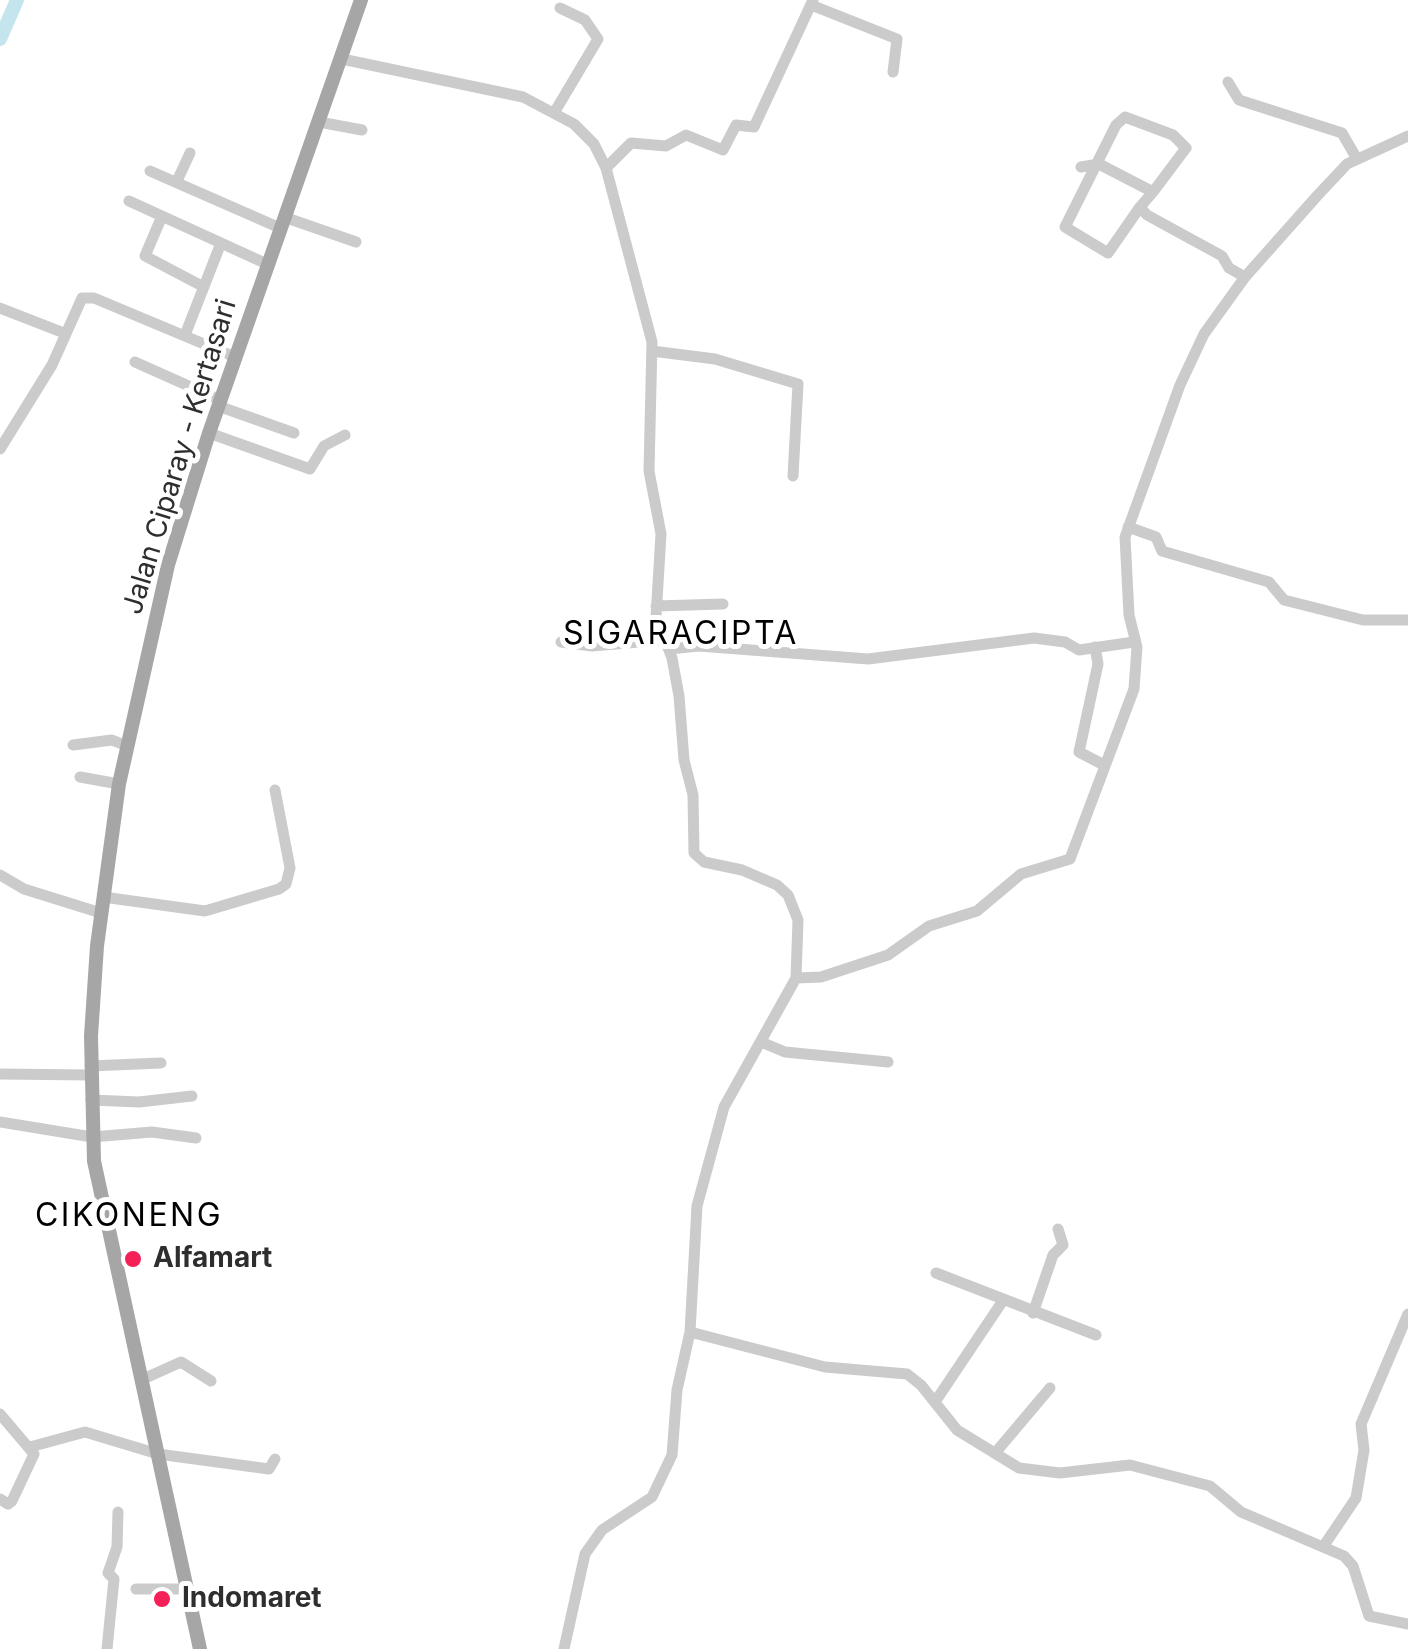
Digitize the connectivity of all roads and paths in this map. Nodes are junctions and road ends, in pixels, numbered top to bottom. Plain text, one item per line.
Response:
1 (361, 0) edge
2 (812, 3) edge
3 (560, 8) dead end
4 (342, 59) junction
5 (893, 72) dead end
6 (1228, 82) dead end
7 (554, 113) junction
8 (319, 122) junction
9 (362, 130) dead end
10 (1408, 136) edge
11 (190, 153) dead end
12 (1357, 159) junction
13 (1099, 164) junction
14 (1081, 167) dead end
15 (606, 168) junction
16 (150, 170) dead end
17 (178, 180) junction
18 (1153, 192) junction
19 (129, 201) dead end
20 (1140, 207) junction
21 (162, 216) junction
22 (282, 222) junction
23 (356, 242) dead end
24 (221, 243) junction
25 (267, 264) junction
26 (1245, 277) junction
27 (204, 286) junction
28 (0, 308) edge
29 (64, 333) junction
30 (185, 336) junction
31 (652, 352) junction
32 (235, 357) junction
33 (134, 362) dead end
34 (219, 403) junction
35 (209, 433) junction
36 (294, 433) dead end
37 (345, 435) dead end
38 (0, 449) edge
39 (793, 476) dead end
40 (1128, 527) junction
41 (724, 604) dead end
42 (656, 606) junction
43 (1408, 620) edge
44 (561, 642) dead end
45 (1134, 642) junction
46 (666, 645) junction
47 (1096, 647) junction
48 (72, 745) dead end
49 (127, 746) junction
50 (1104, 764) junction
51 (80, 777) dead end
52 (119, 784) junction
53 (275, 790) dead end
54 (0, 876) edge
55 (102, 905) junction
56 (796, 978) junction
57 (761, 1042) junction
58 (888, 1062) dead end
59 (160, 1063) dead end
60 (90, 1070) junction
61 (0, 1074) edge
62 (192, 1096) dead end
63 (91, 1100) junction
64 (0, 1122) edge
65 (92, 1137) junction
66 (196, 1138) dead end
67 (1058, 1229) dead end
68 (936, 1273) dead end
69 (1004, 1299) junction
70 (1033, 1313) junction
71 (1408, 1314) edge
72 (690, 1332) junction
73 (1096, 1336) dead end
74 (141, 1380) junction
75 (211, 1382) dead end
76 (1050, 1388) dead end
77 (935, 1402) junction
78 (0, 1414) edge
79 (30, 1447) junction
80 (996, 1452) junction
81 (158, 1454) junction
82 (275, 1458) dead end
83 (0, 1499) edge
84 (118, 1512) dead end
85 (1323, 1546) junction
86 (187, 1588) junction
87 (136, 1589) dead end
88 (1408, 1624) edge
89 (107, 1649) edge
90 (200, 1649) edge
91 (564, 1649) edge

1 - 4 main road, Jalan Ciparay - Kertasari
2 - 5 street
2 - 15 street
3 - 7 street
4 - 7 street
4 - 8 main road, Jalan Ciparay - Kertasari
6 - 12 street
7 - 15 street
8 - 9 street
8 - 22 main road, Jalan Ciparay - Kertasari
10 - 12 street
11 - 17 street
12 - 26 street
13 - 14 street
13 - 18 street
13 - 18 street
13 - 20 street
15 - 31 street
16 - 17 street
17 - 22 street
18 - 20 street
19 - 21 street
20 - 26 street
21 - 24 street
21 - 27 street
22 - 23 street
22 - 25 main road, Jalan Ciparay - Kertasari
24 - 25 street
24 - 27 street
25 - 32 main road, Jalan Ciparay - Kertasari
26 - 40 street
27 - 30 street
28 - 29 street
29 - 30 street
29 - 38 street
30 - 32 street
31 - 39 street
31 - 42 street
32 - 34 main road, Jalan Ciparay - Kertasari
33 - 34 street
34 - 35 main road, Jalan Ciparay - Kertasari
34 - 36 street
35 - 37 street
35 - 49 main road, Jalan Ciparay - Kertasari
40 - 43 street
40 - 45 street
41 - 42 street
42 - 46 street
44 - 46 street
45 - 47 street
45 - 50 street
46 - 47 street
46 - 56 street
47 - 50 street
48 - 49 street
49 - 52 main road, Jalan Ciparay - Kertasari
50 - 56 street
51 - 52 street
52 - 55 main road, Jalan Ciparay - Kertasari
53 - 55 street
54 - 55 street
55 - 60 main road, Jalan Ciparay - Kertasari
56 - 57 street
57 - 58 street
57 - 72 street
59 - 60 street
60 - 61 street
60 - 63 main road, Jalan Ciparay - Kertasari
62 - 63 street
63 - 65 main road, Jalan Ciparay - Kertasari
64 - 65 street
65 - 66 street
65 - 74 main road, Jalan Ciparay - Kertasari
67 - 70 street
68 - 69 street
69 - 70 street
69 - 77 street
70 - 73 street
71 - 85 street
72 - 77 street
72 - 91 street
74 - 75 street
74 - 81 main road, Jalan Ciparay - Kertasari
76 - 80 street
77 - 80 street
78 - 79 street
79 - 81 street
79 - 83 street
80 - 85 street
81 - 82 street
81 - 86 main road, Jalan Ciparay - Kertasari
84 - 89 street
85 - 88 street
86 - 87 street
86 - 90 main road, Jalan Ciparay - Kertasari

